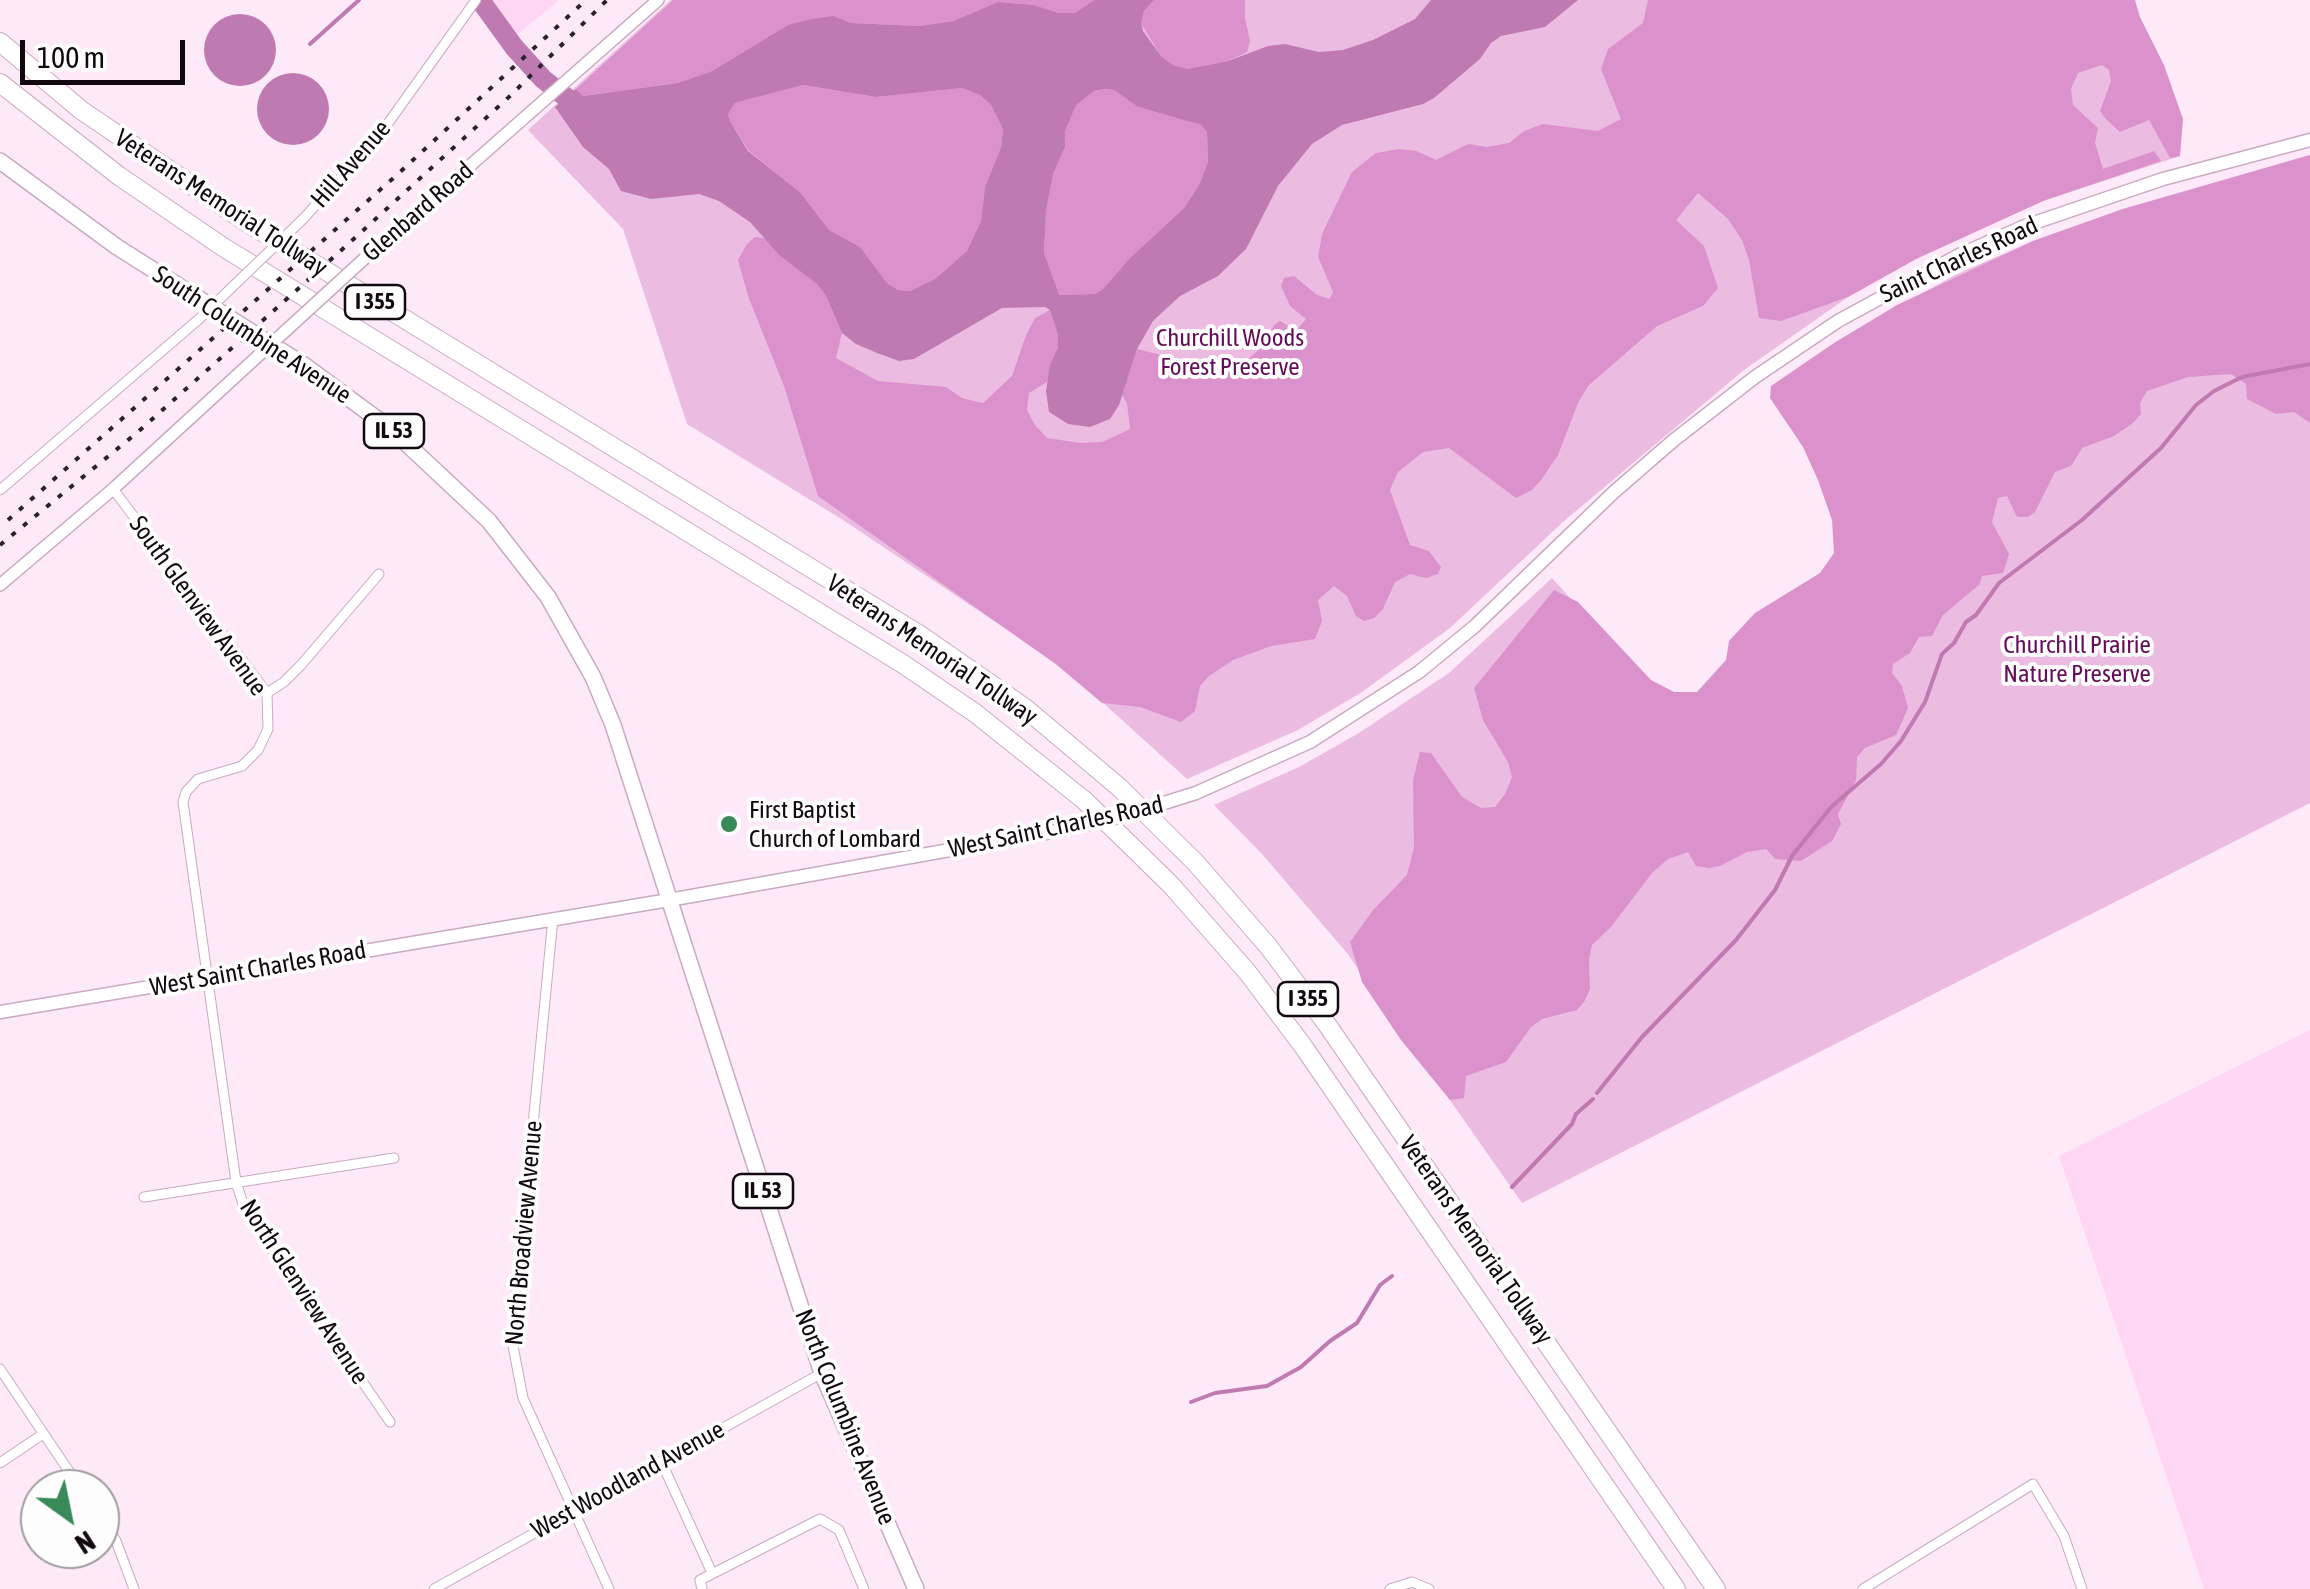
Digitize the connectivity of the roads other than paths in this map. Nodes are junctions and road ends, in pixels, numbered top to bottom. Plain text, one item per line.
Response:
1 (476, 0) edge
2 (658, 0) edge
3 (0, 42) edge
4 (0, 82) edge
5 (2310, 140) edge
6 (0, 161) edge
7 (1649, 461) joint
8 (113, 489) junction
9 (0, 490) edge
10 (379, 574) dead end
11 (0, 585) edge
12 (268, 693) junction
13 (669, 900) junction
14 (553, 918) junction
15 (208, 979) junction
16 (0, 1012) edge
17 (394, 1158) dead end
18 (236, 1182) junction
19 (144, 1197) dead end
20 (0, 1369) edge
21 (822, 1373) junction
22 (390, 1422) dead end
23 (43, 1434) junction
24 (661, 1461) junction
25 (0, 1463) edge
26 (67, 1469) edge
27 (574, 1510) junction
28 (120, 1552) edge
29 (712, 1574) junction
30 (134, 1589) edge
31 (434, 1589) edge
32 (609, 1589) edge
33 (702, 1589) edge
34 (864, 1589) edge
35 (916, 1589) edge
36 (1390, 1589) edge
37 (1428, 1589) edge
38 (1676, 1589) edge
39 (1716, 1589) edge
40 (1863, 1589) edge
41 (2082, 1589) edge

1 - 9 street, Hill Avenue, bridge
2 - 8 street, Glenbard Road, bridge
3 - 39 highway, Veterans Memorial Tollway / I 355
4 - 38 highway, Veterans Memorial Tollway / I 355
5 - 7 main road, Saint Charles Road
6 - 13 main road, South Columbine Avenue / IL 53
7 - 13 main road, West Saint Charles Road, bridge
8 - 11 street, Glenbard Road
8 - 12 street, South Glenview Avenue
10 - 12 street
12 - 15 street, South Glenview Avenue
13 - 14 main road, West Saint Charles Road
13 - 21 main road, North Columbine Avenue / IL 53
14 - 15 main road, West Saint Charles Road
14 - 27 street, North Broadview Avenue
15 - 16 main road, West Saint Charles Road
15 - 18 street, North Glenview Avenue
17 - 18 street
18 - 19 street
18 - 22 street, North Glenview Avenue
20 - 23 street
21 - 24 street, West Woodland Avenue
21 - 35 main road, North Columbine Avenue / IL 53
23 - 25 street
23 - 26 street
24 - 27 street, West Woodland Avenue
24 - 29 street
27 - 31 street, West Woodland Avenue
27 - 32 street, North Broadview Avenue
28 - 30 street
29 - 33 street
29 - 34 street
36 - 37 street
40 - 41 street

